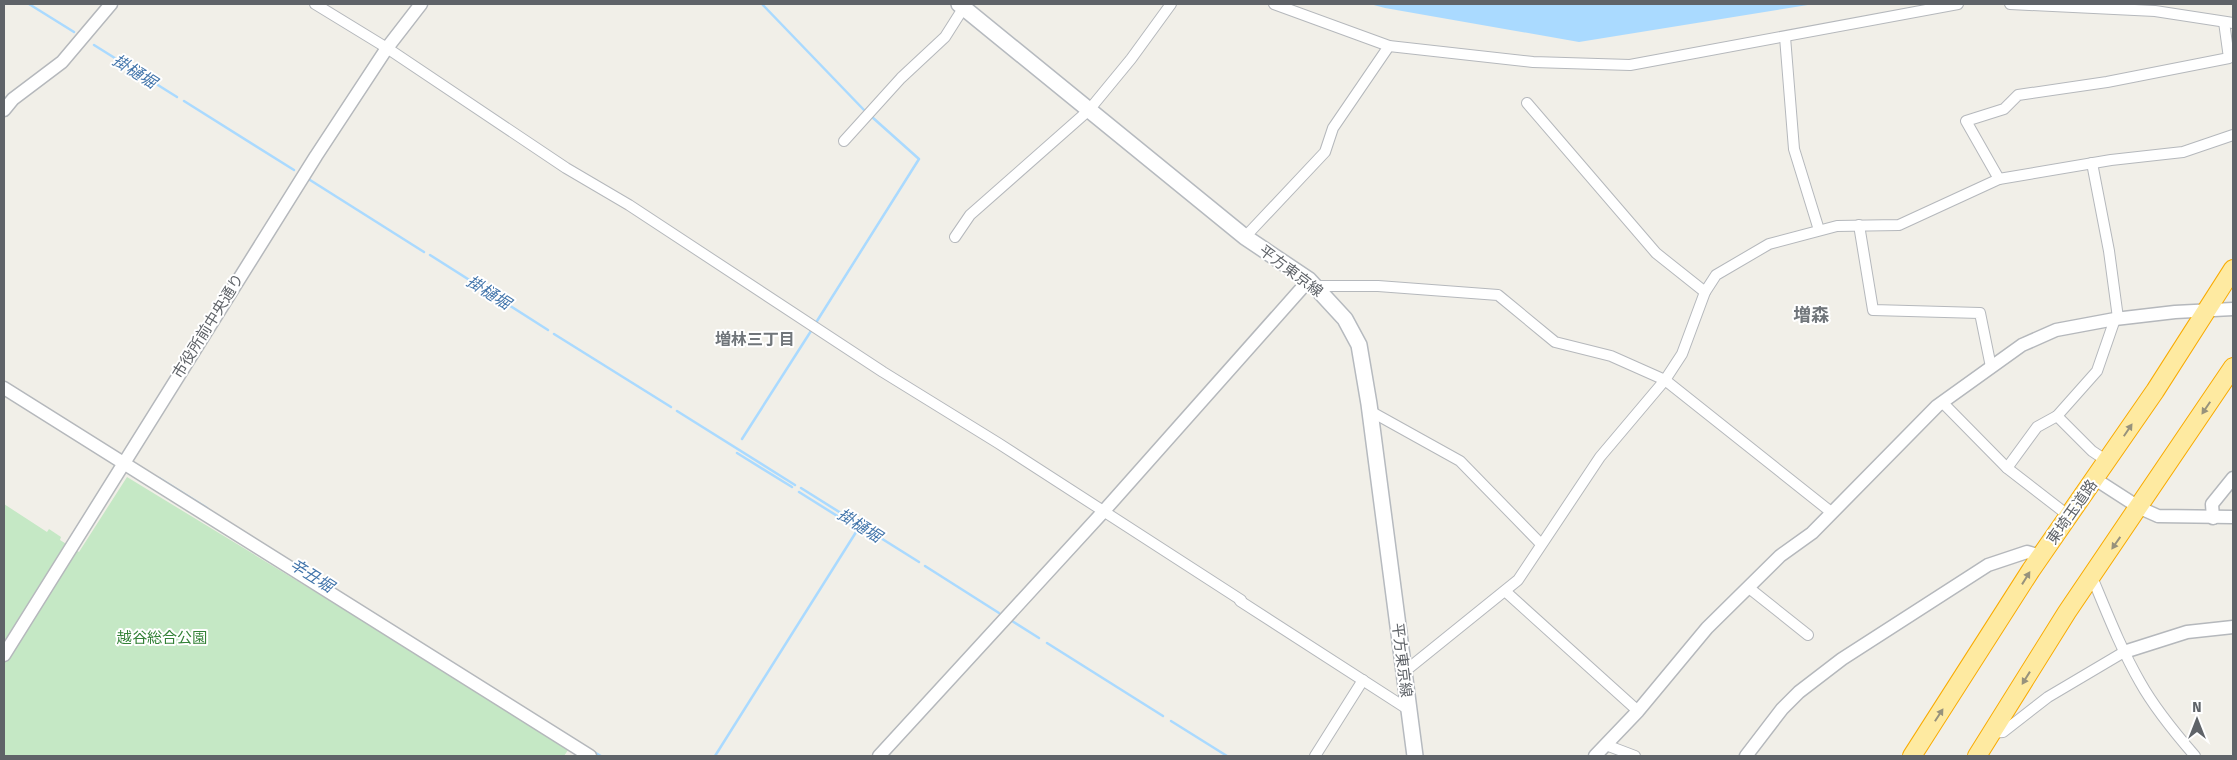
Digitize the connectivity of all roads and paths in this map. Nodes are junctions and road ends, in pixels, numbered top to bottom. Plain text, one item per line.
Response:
1 (111, 4) edge
2 (315, 4) edge
3 (421, 4) edge
4 (1170, 4) edge
5 (1274, 4) edge
6 (1958, 4) edge
7 (2010, 4) edge
8 (961, 5) edge
9 (2228, 22) edge
10 (1785, 37) junction
11 (1389, 46) junction
12 (387, 48) junction
13 (1527, 103) dead end
14 (4, 110) edge
15 (1089, 110) junction
16 (2233, 136) edge
17 (844, 141) dead end
18 (2092, 163) junction
19 (1999, 179) junction
20 (1859, 225) junction
21 (1819, 230) junction
22 (955, 237) dead end
23 (1245, 237) junction
24 (2233, 269) edge
25 (1312, 283) junction
26 (1705, 292) junction
27 (2233, 309) edge
28 (2207, 310) junction
29 (2116, 319) junction
30 (1991, 367) junction
31 (2233, 367) edge
32 (1665, 380) junction
33 (4, 388) edge
34 (1942, 402) junction
35 (1370, 411) junction
36 (2057, 416) junction
37 (2107, 461) junction
38 (123, 463) junction
39 (2007, 468) junction
40 (2233, 478) edge
41 (2095, 479) junction
42 (2140, 508) junction
43 (1103, 512) junction
44 (1831, 512) junction
45 (2069, 516) junction
46 (2233, 517) edge
47 (2213, 518) junction
48 (1541, 544) junction
49 (2041, 556) junction
50 (2092, 577) junction
51 (1749, 588) junction
52 (1505, 591) junction
53 (2233, 627) edge
54 (1808, 635) dead end
55 (2124, 652) junction
56 (4, 655) edge
57 (1404, 672) junction
58 (1363, 680) junction
59 (1409, 710) junction
60 (1638, 711) junction
61 (1991, 733) junction
62 (1606, 745) junction
63 (590, 756) edge
64 (879, 756) edge
65 (1315, 756) edge
66 (1415, 756) edge
67 (1595, 756) edge
68 (1635, 756) edge
69 (1746, 756) edge
70 (1912, 756) edge
71 (1977, 756) edge
72 (2195, 756) edge

1 - 14 street
2 - 12 street
3 - 12 street, 市役所前中央通り
4 - 15 street
5 - 11 street
6 - 10 street
7 - 9 street
8 - 15 main road, 平方東京線
8 - 17 street
9 - 19 street
10 - 11 street
10 - 21 street
11 - 23 street
12 - 38 street, 市役所前中央通り
12 - 43 street
13 - 26 street
15 - 22 street
15 - 23 main road, 平方東京線
16 - 18 street
18 - 19 street
18 - 29 street
19 - 20 street
20 - 21 street
20 - 30 street
21 - 26 street
23 - 25 main road, 平方東京線
24 - 28 highway, 東埼玉道路
25 - 32 street
25 - 35 main road, 平方東京線
25 - 43 street
26 - 32 street
27 - 28 street
28 - 29 street
37 -> 28 highway, 東埼玉道路
29 - 30 street
29 - 36 street
30 - 34 street
31 -> 42 highway
32 - 44 street
32 - 48 street
33 - 38 street
34 - 39 street
34 - 44 street
35 - 48 street
35 - 57 main road, 平方東京線
36 - 37 street
36 - 39 street
37 - 41 highway, 東埼玉道路
38 - 56 street, 市役所前中央通り
38 - 63 street
39 - 45 street
40 - 47 street
41 - 42 street
41 - 45 highway, 東埼玉道路
42 - 47 street
42 -> 50 highway
43 - 58 street
43 - 64 street
44 - 51 street
45 - 49 highway, 東埼玉道路
46 - 47 street
48 - 52 street
49 - 69 street
70 -> 49 highway, 東埼玉道路
50 - 55 street
50 -> 61 highway
51 - 54 street
51 - 60 street
52 - 57 street
52 - 60 street
53 - 55 street
55 - 61 street
55 - 72 street
57 - 59 main road, 平方東京線
58 - 59 street
58 - 65 street
59 - 66 main road, 平方東京線
60 - 62 street
61 - 71 highway
62 - 67 street
62 - 68 street

